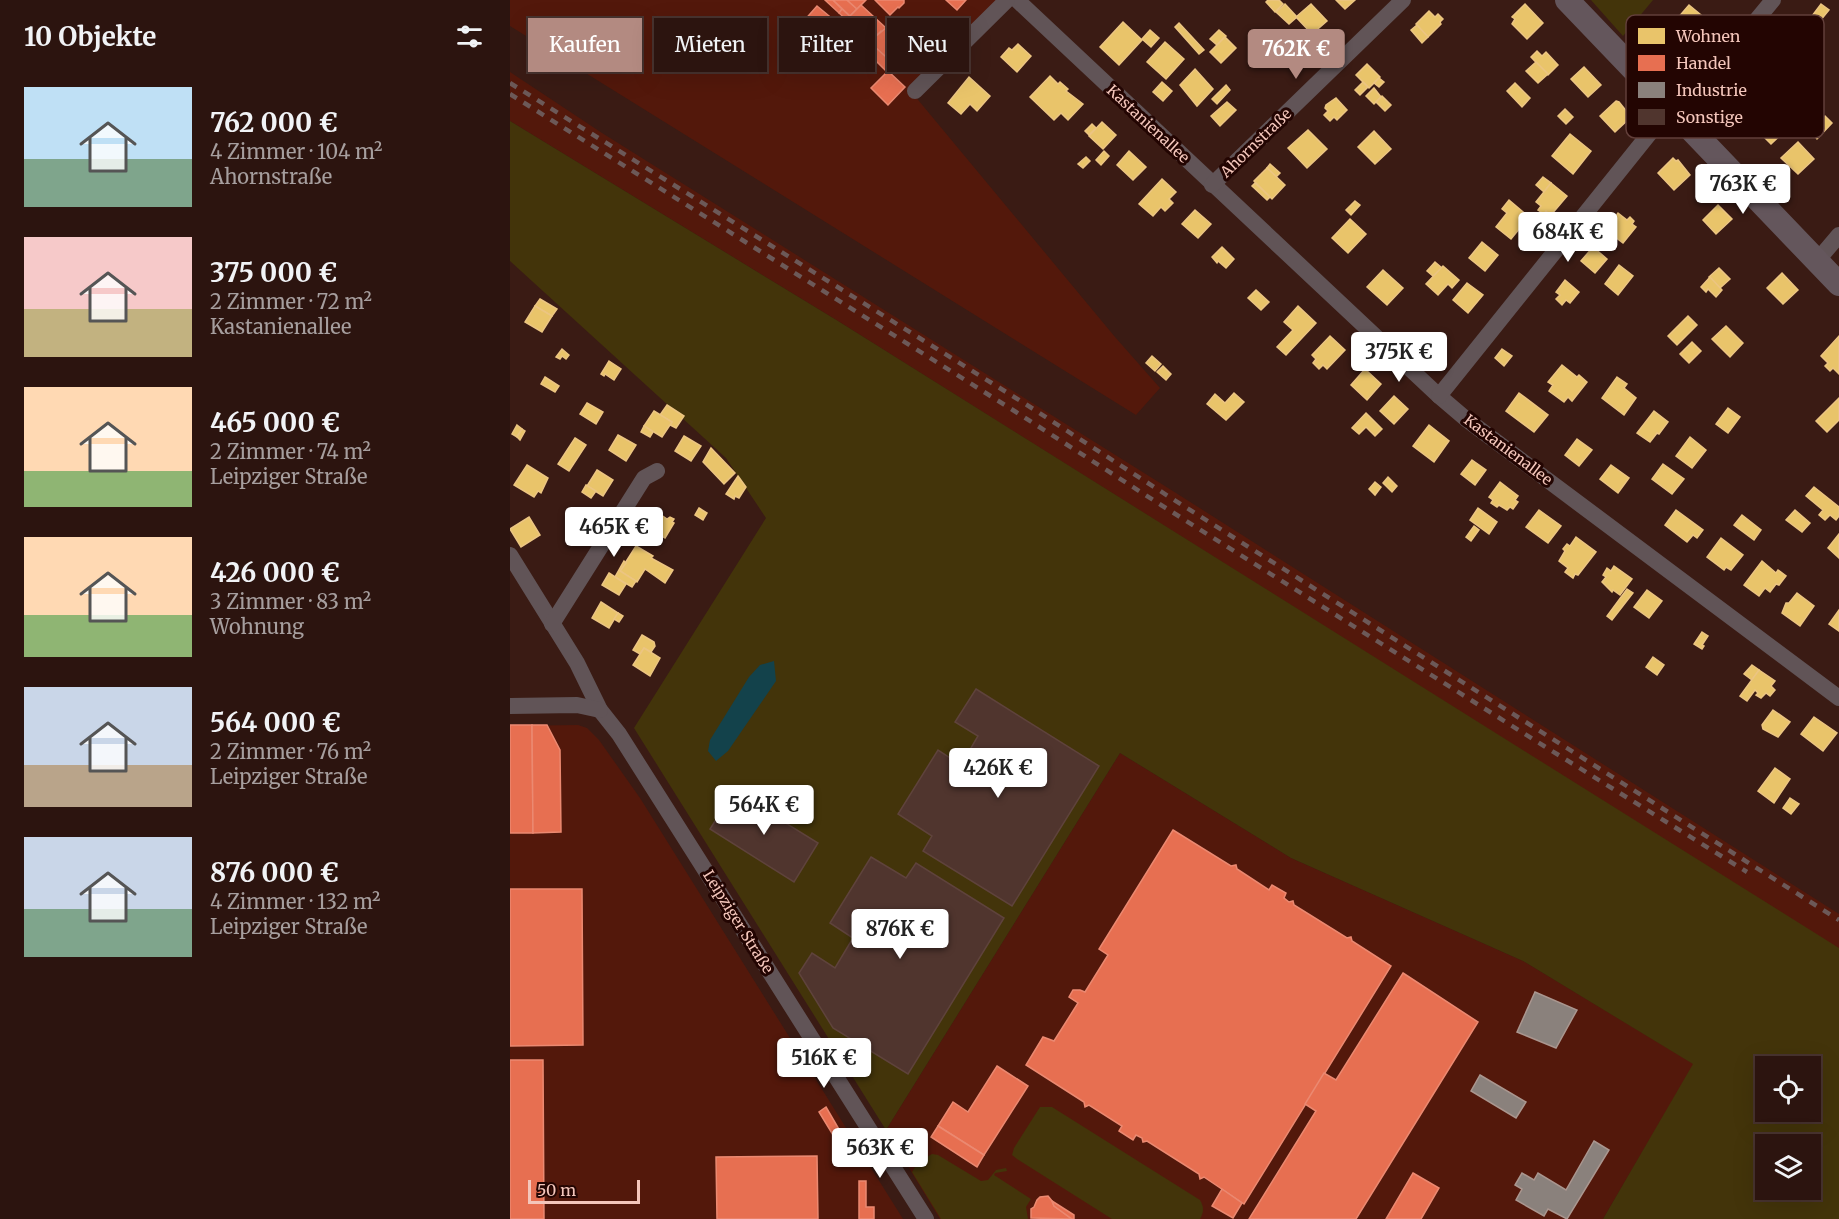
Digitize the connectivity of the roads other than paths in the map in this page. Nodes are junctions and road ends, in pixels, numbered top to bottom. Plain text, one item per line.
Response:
1 (1007, 0) edge
2 (1017, 0) edge
3 (1403, 0) edge
4 (1567, 0) edge
5 (1773, 0) edge
6 (1760, 15) edge
7 (1626, 62) edge
8 (915, 91) dead end
9 (1652, 138) edge
10 (1699, 138) edge
11 (1212, 185) junction
12 (1839, 235) edge
13 (1816, 261) junction
14 (1839, 284) edge
15 (1438, 396) junction
16 (657, 471) dead end
17 (510, 555) edge
18 (552, 624) junction
19 (1839, 698) edge
20 (510, 705) edge
21 (600, 710) junction
22 (926, 1219) edge

1 - 8 street
2 - 11 street, Kastanienallee
3 - 11 street, Ahornstraße
4 - 7 street
5 - 6 street
9 - 15 street
10 - 13 street
11 - 15 street, Kastanienallee
12 - 13 street
13 - 14 street
15 - 19 street, Kastanienallee
16 - 18 street
17 - 18 street, Leipziger Straße
18 - 21 street, Leipziger Straße
20 - 21 street
21 - 22 street, Leipziger Straße

